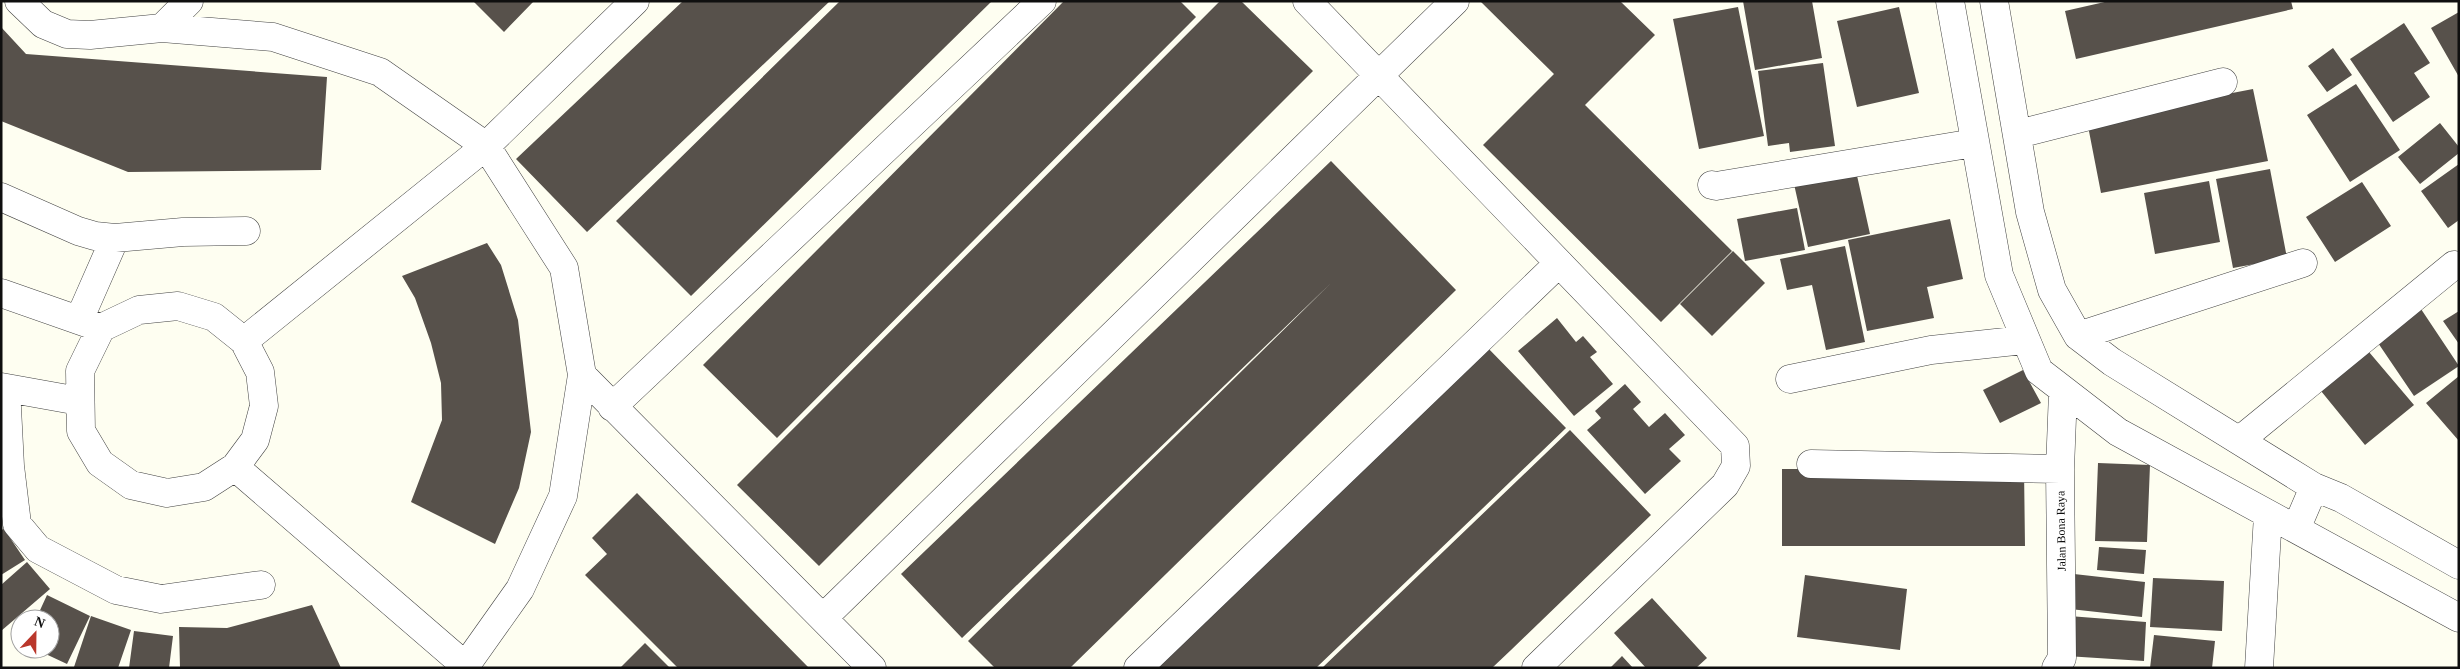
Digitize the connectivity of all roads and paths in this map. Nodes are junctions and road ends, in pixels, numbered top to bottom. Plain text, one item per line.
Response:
1 (19, 1) edge
2 (189, 1) edge
3 (635, 1) edge
4 (1042, 1) edge
5 (1307, 1) edge
6 (1455, 1) edge
7 (1950, 1) edge
8 (1994, 1) edge
9 (162, 28) junction
10 (1958, 49) junction
11 (2002, 49) junction
12 (1379, 77) junction
13 (2222, 82) dead end
14 (2018, 134) junction
15 (1974, 143) junction
16 (486, 146) junction
17 (1712, 185) dead end
18 (1, 197) edge
19 (246, 231) dead end
20 (115, 238) junction
21 (1559, 262) junction
22 (2304, 263) dead end
23 (2454, 265) dead end
24 (1, 293) edge
25 (90, 324) junction
26 (2078, 336) junction
27 (2024, 340) junction
28 (244, 341) junction
29 (582, 375) junction
30 (1790, 379) dead end
31 (4, 388) edge
32 (2063, 392) junction
33 (79, 400) junction
34 (612, 407) junction
35 (2240, 440) junction
36 (1811, 464) dead end
37 (235, 467) junction
38 (2060, 469) junction
39 (2314, 487) junction
40 (2268, 515) junction
41 (2296, 530) junction
42 (2452, 552) edge
43 (261, 585) dead end
44 (823, 618) junction
45 (2459, 618) edge
46 (467, 667) edge
47 (872, 668) edge
48 (1138, 668) edge
49 (1536, 668) edge
50 (2056, 668) edge
51 (2258, 668) edge

1 - 9 street
2 - 9 street
3 - 16 street
4 - 34 street
5 - 12 street
6 - 12 street
7 - 10 street
8 - 11 street
9 - 16 street
10 - 11 street
10 - 15 street
11 - 14 street
12 - 21 street
12 - 44 street
13 - 14 street
14 - 26 street
15 - 17 street
15 - 27 street
16 - 28 street
16 - 29 street
18 - 20 street
19 - 20 street
20 - 25 street
21 - 48 street
21 - 49 street
22 - 26 street
23 - 35 street
24 - 25 street
25 - 28 street
25 - 33 street
26 - 35 street
27 - 30 street
27 - 32 street
28 - 37 street
29 - 34 street
29 - 46 street
31 - 33 street
31 - 43 street
32 - 38 street, Jalan Bona Raya
32 - 40 street
33 - 37 street
34 - 44 street
35 - 39 street
36 - 38 street
37 - 46 street
38 - 50 street, Jalan Bona Raya
39 - 41 street
39 - 42 street
40 - 41 street
40 - 51 street
41 - 45 street
44 - 47 street

